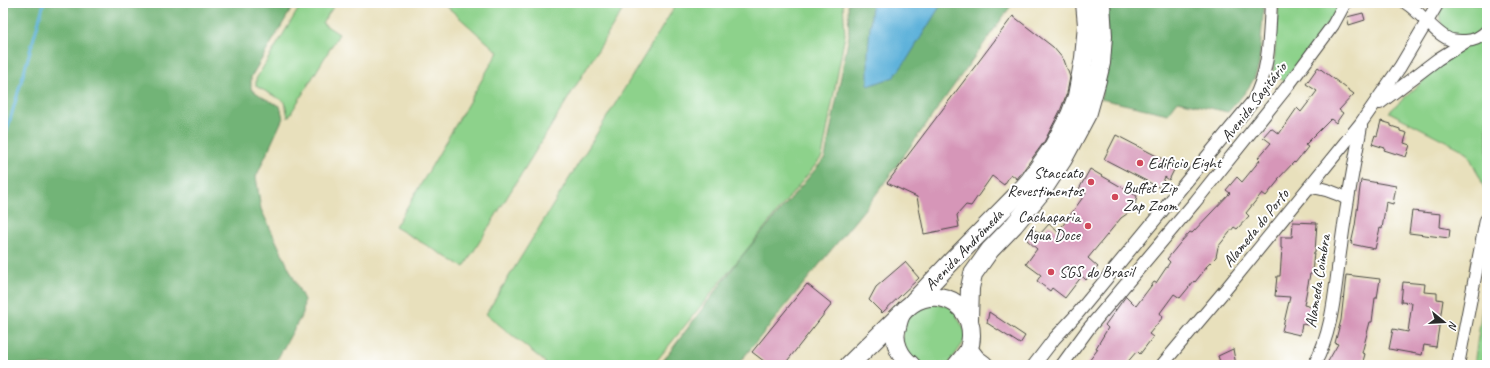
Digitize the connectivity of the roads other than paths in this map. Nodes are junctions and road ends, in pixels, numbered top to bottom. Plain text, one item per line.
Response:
1 (1085, 3) edge
2 (1101, 3) edge
3 (1271, 3) edge
4 (1345, 3) edge
5 (1406, 3) edge
6 (1438, 3) edge
7 (1428, 21) junction
8 (1487, 31) edge
9 (1467, 41) junction
10 (1372, 108) junction
11 (1362, 123) junction
12 (1310, 187) junction
13 (1347, 199) junction
14 (1486, 220) dead end
15 (1479, 252) junction
16 (1487, 268) edge
17 (914, 301) junction
18 (901, 314) junction
19 (969, 319) junction
20 (968, 350) junction
21 (849, 365) edge
22 (911, 365) edge
23 (957, 365) edge
24 (984, 365) edge
25 (1034, 365) edge
26 (1062, 365) edge
27 (1162, 365) edge
28 (1314, 365) edge
29 (1458, 365) edge

1 - 17 main road, Avenida Andrômeda
2 - 19 main road, Avenida Andrômeda
3 - 25 street, Avenida Sagitário
4 - 26 street, Avenida Sagitário
5 - 7 street
6 - 7 street, Alameda do Porto
7 - 9 street
7 - 10 street, Alameda do Porto
8 - 9 street, Alameda do Porto
9 - 10 street, Alameda do Porto
10 - 11 street, Alameda do Porto
11 - 12 street, Alameda do Porto
11 - 13 street, Alameda Coimbra
12 - 13 street
12 - 27 street, Alameda do Porto
13 - 28 street, Alameda Coimbra
14 - 15 street
15 - 16 lane
15 - 29 street
17 - 18 main road, Avenida Andrômeda
17 - 19 main road
18 - 21 main road
18 - 22 main road
19 - 20 main road, Avenida Andrômeda
20 - 23 main road
20 - 24 main road

